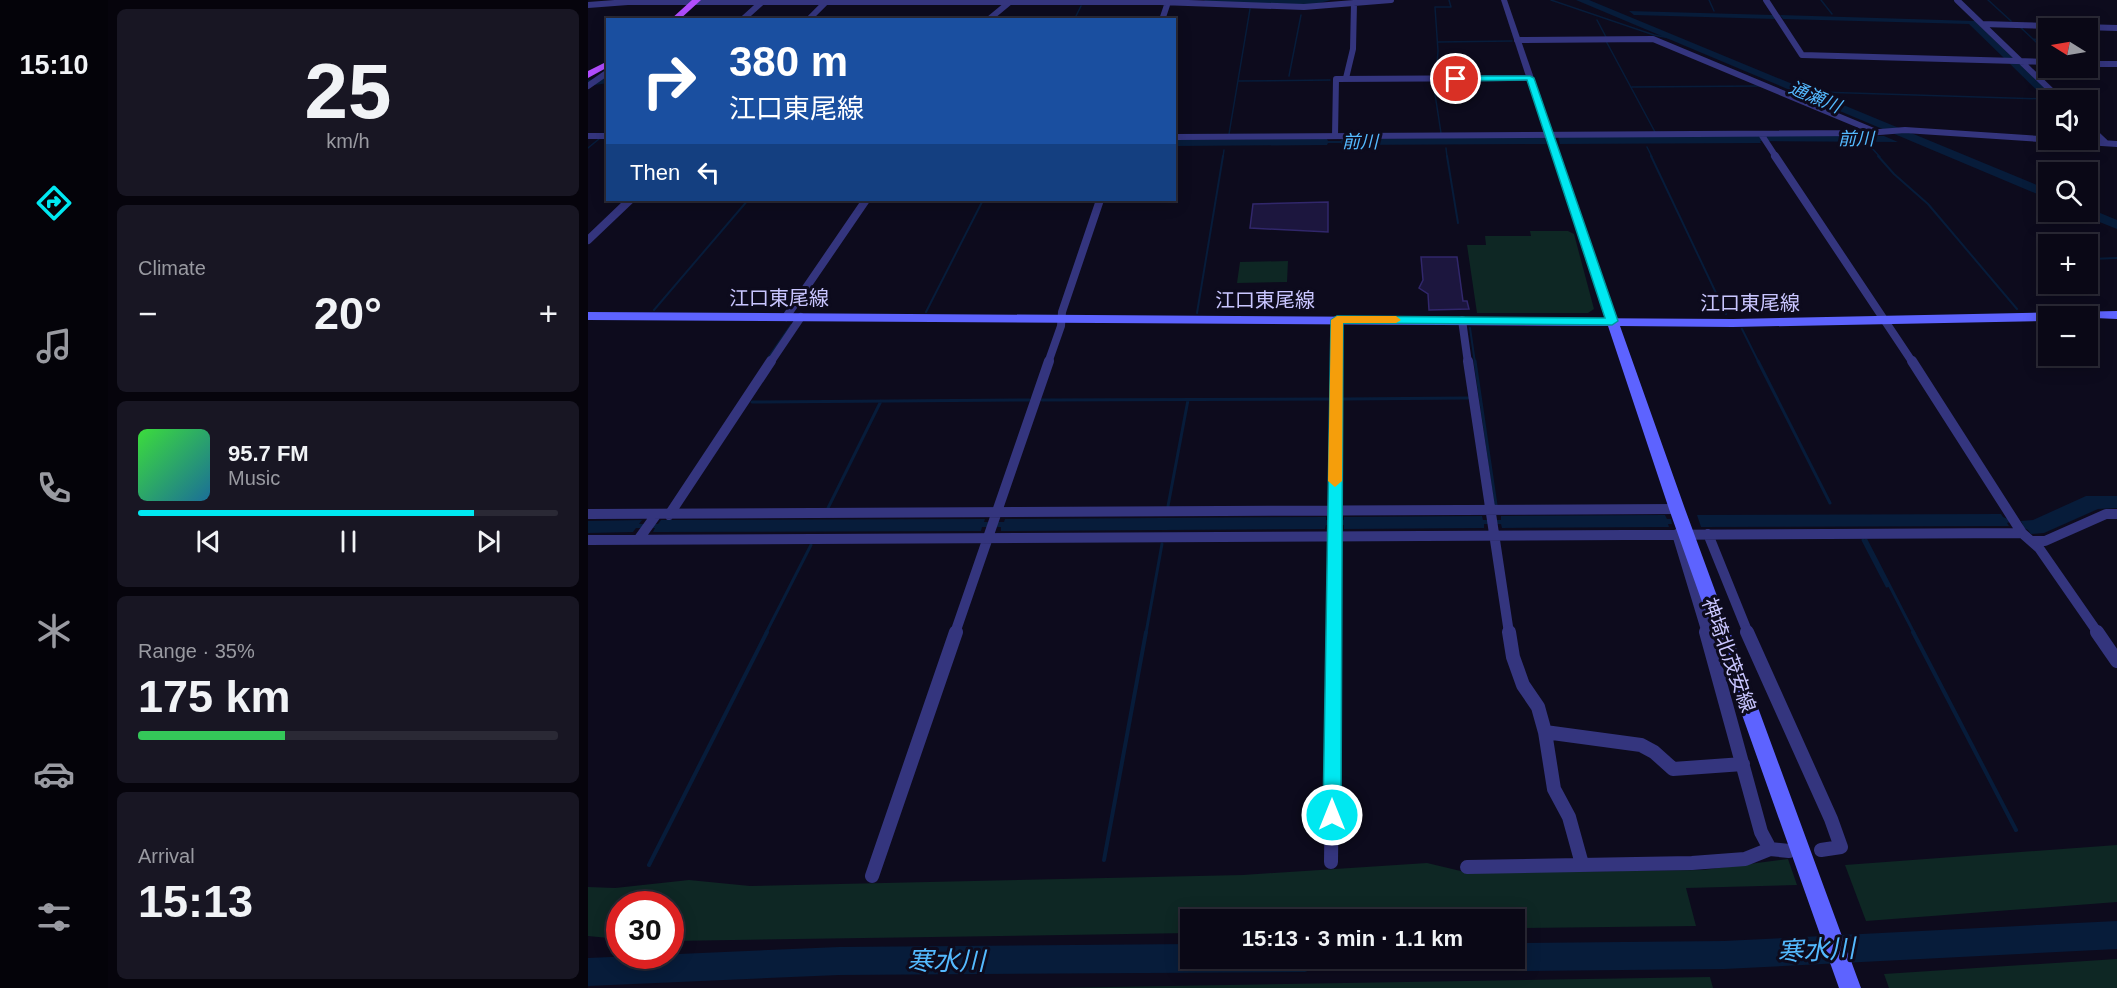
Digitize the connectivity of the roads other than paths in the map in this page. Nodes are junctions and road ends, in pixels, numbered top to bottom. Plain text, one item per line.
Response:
1 (1011, 0) edge
2 (1392, 0) edge
3 (1504, 0) edge
4 (1767, 0) edge
5 (1957, 0) edge
6 (763, 1) edge
7 (827, 1) edge
8 (695, 2) edge
9 (1280, 3) edge
10 (1354, 3) junction
11 (588, 4) edge
12 (1167, 5) dead end
13 (676, 18) edge
14 (744, 18) edge
15 (810, 18) edge
16 (990, 18) edge
17 (1163, 18) edge
18 (1982, 24) junction
19 (2117, 28) edge
20 (1517, 40) junction
21 (2020, 61) junction
22 (2038, 62) edge
23 (2098, 64) edge
24 (2117, 64) edge
25 (606, 65) edge
26 (1346, 78) junction
27 (1530, 78) junction
28 (593, 80) edge
29 (2050, 90) edge
30 (1879, 133) junction
31 (1551, 135) junction
32 (2098, 135) edge
33 (592, 136) edge
34 (1335, 136) junction
35 (1176, 137) edge
36 (1763, 138) junction
37 (588, 143) edge
38 (2106, 143) junction
39 (2117, 144) edge
40 (629, 201) edge
41 (865, 201) edge
42 (1100, 201) edge
43 (588, 240) edge
44 (588, 316) edge
45 (2038, 316) edge
46 (2098, 316) edge
47 (2116, 316) edge
48 (786, 317) junction
49 (801, 317) junction
50 (1062, 319) junction
51 (1337, 320) junction
52 (1462, 320) junction
53 (1885, 320) junction
54 (1612, 321) junction
55 (1677, 509) junction
56 (588, 514) edge
57 (2117, 514) edge
58 (669, 515) junction
59 (1334, 523) junction
60 (1492, 523) junction
61 (993, 526) junction
62 (2017, 526) junction
63 (647, 527) junction
64 (1681, 534) junction
65 (1708, 534) junction
66 (588, 540) edge
67 (2032, 541) junction
68 (2117, 661) edge
69 (1545, 732) junction
70 (1743, 765) junction
71 (1770, 849) junction
72 (1821, 850) dead end
73 (1789, 851) dead end
74 (1331, 862) dead end
75 (1582, 864) junction
76 (1467, 867) dead end
77 (872, 876) dead end
78 (1850, 988) edge

1 - 7 street
1 - 9 street
1 - 16 street
2 - 10 street
3 - 20 street
4 - 21 street
5 - 18 street
6 - 7 street
6 - 8 street
6 - 14 street
7 - 15 street
8 - 11 street
8 - 13 main road
9 - 10 street
10 - 26 street
12 - 17 street
18 - 19 street
18 - 21 street
20 - 27 street
20 - 30 street
21 - 22 street
21 - 29 street
23 - 24 street
25 - 28 main road
26 - 27 street
26 - 34 street
27 - 31 street
30 - 36 street
30 - 38 street
31 - 34 street
31 - 36 street
31 - 54 street
32 - 38 street
33 - 37 street
34 - 35 street
36 - 53 street
38 - 39 street
40 - 43 street
41 - 48 street
42 - 50 street
44 - 48 main road, 江口東尾線
45 - 53 main road, 江口東尾線
46 - 47 main road, 江口東尾線
48 - 49 main road, 江口東尾線
49 - 50 main road, 江口東尾線
49 - 58 street
50 - 51 main road, 江口東尾線
50 - 61 street
51 - 52 main road, 江口東尾線
51 - 59 street
52 - 54 main road, 江口東尾線
52 - 60 street
53 - 54 main road, 江口東尾線
53 - 62 street
54 - 55 main road, 神埼北茂安線
55 - 60 street
55 - 64 main road, 神埼北茂安線
56 - 63 street
57 - 67 street
58 - 61 street
58 - 63 street
59 - 60 street
59 - 60 street
59 - 61 street
59 - 61 street
59 - 74 street
60 - 64 street
60 - 69 street
61 - 63 street
61 - 77 street
62 - 65 street
62 - 67 street
63 - 66 street
64 - 65 street
64 - 70 street
64 - 78 main road, 神埼北茂安線
65 - 72 street
67 - 68 street
69 - 70 street
69 - 75 street
70 - 71 street
71 - 73 street
71 - 75 street
75 - 76 street

